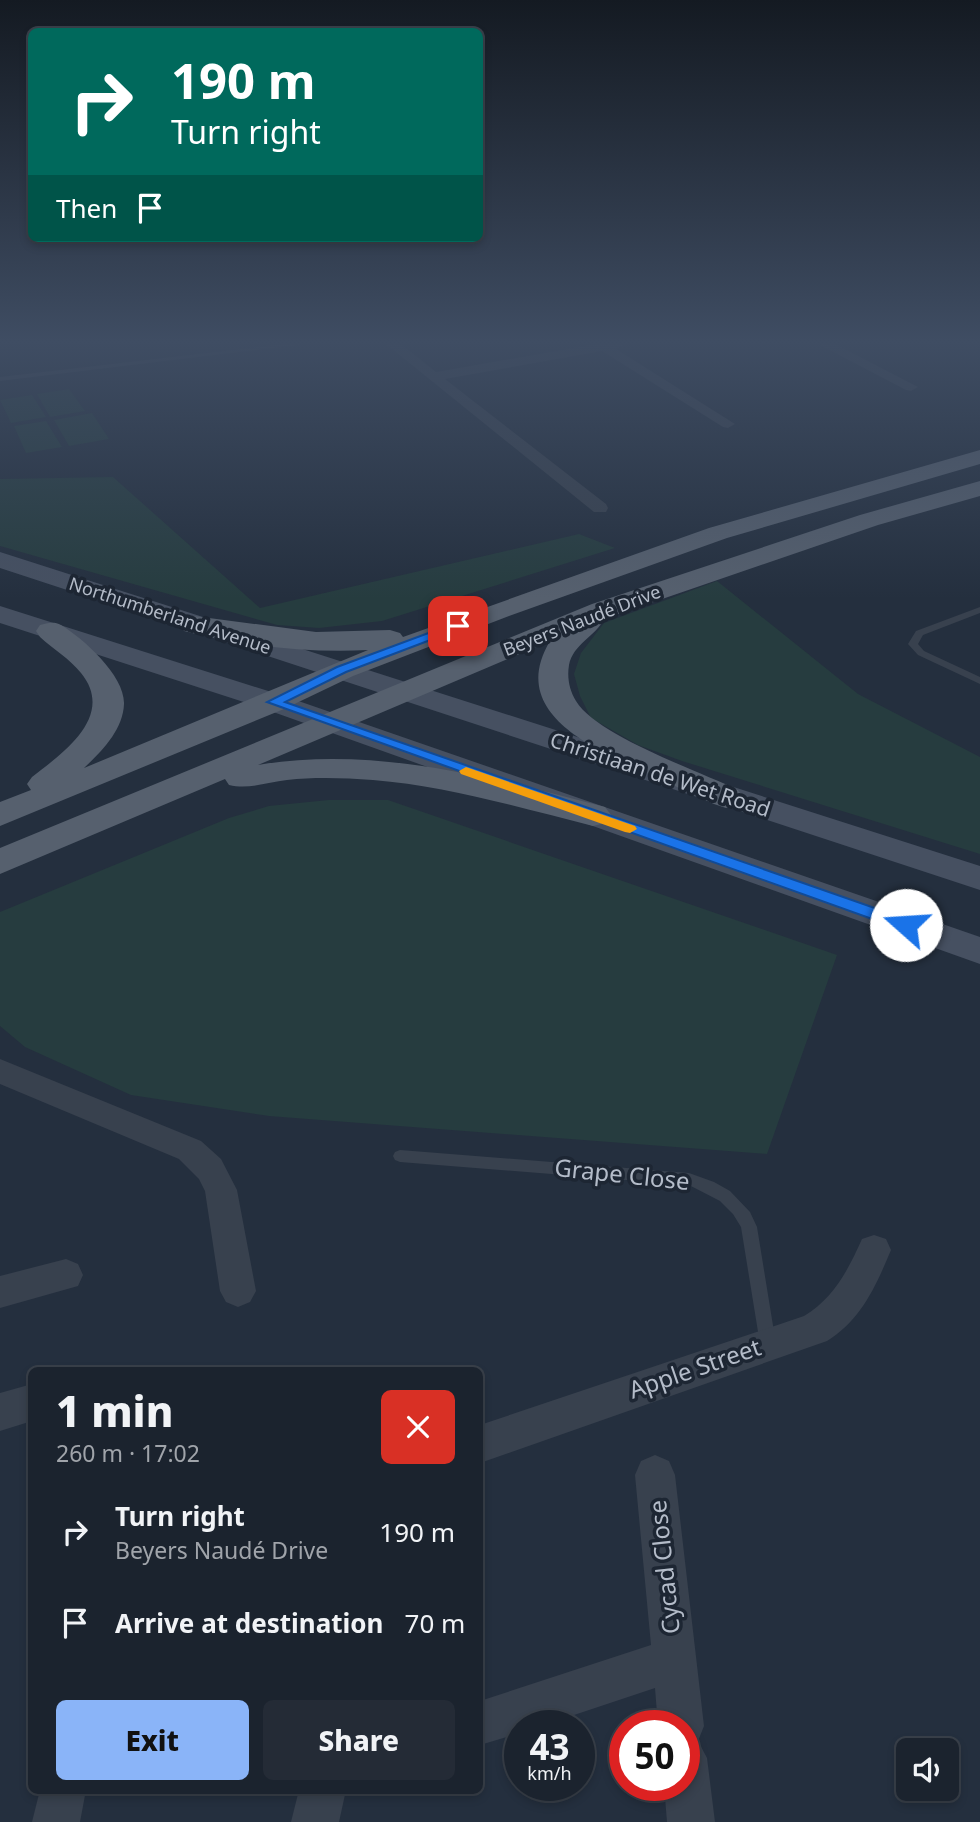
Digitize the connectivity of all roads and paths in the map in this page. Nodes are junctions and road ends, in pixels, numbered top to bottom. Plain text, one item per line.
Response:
1 (498, 429) edge
2 (980, 457) edge
3 (980, 488) edge
4 (600, 509) dead end
5 (0, 560) edge
6 (602, 610) junction
7 (980, 610) edge
8 (0, 614) edge
9 (194, 625) junction
10 (458, 626) junction
11 (50, 631) junction
12 (342, 670) junction
13 (980, 681) edge
14 (405, 690) junction
15 (273, 702) junction
16 (331, 724) junction
17 (726, 797) junction
18 (0, 809) edge
19 (122, 811) junction
20 (0, 815) edge
21 (593, 815) junction
22 (0, 862) edge
23 (980, 878) edge
24 (980, 951) edge
25 (0, 1071) edge
26 (400, 1156) dead end
27 (874, 1250) dead end
28 (66, 1275) dead end
29 (238, 1291) dead end
30 (0, 1292) edge
31 (768, 1344) junction
32 (28, 1403) edge
33 (0, 1412) edge
34 (483, 1443) edge
35 (655, 1475) dead end
36 (674, 1660) junction
37 (679, 1710) edge
38 (483, 1722) edge
39 (62, 1794) edge
40 (322, 1794) edge
41 (689, 1801) edge
42 (56, 1822) edge
43 (315, 1822) edge
44 (691, 1822) edge

1 - 4 street
2 - 10 main road, Beyers Naudé Drive
3 - 6 main road, Beyers Naudé Drive
5 - 9 main road, Northumberland Avenue
6 - 14 main road, Beyers Naudé Drive
6 - 17 main road
7 - 13 lane
8 - 11 main road
9 - 10 main road
9 - 12 main road, Northumberland Avenue
10 - 12 main road, Beyers Naudé Drive
11 - 15 main road
11 - 18 main road
12 - 14 main road, Christiaan de Wet Road
12 - 15 main road, Beyers Naudé Drive
14 - 16 main road, Beyers Naudé Drive
14 - 17 main road, Christiaan de Wet Road
15 - 16 main road
15 - 20 main road, Beyers Naudé Drive
16 - 19 main road, Beyers Naudé Drive
16 - 21 main road
17 - 23 main road, Christiaan de Wet Road
19 - 21 main road
19 - 22 main road, Beyers Naudé Drive
21 - 24 main road
25 - 29 street
26 - 31 lane, Grape Close
27 - 31 street, Apple Street
28 - 30 street
31 - 34 street, Apple Street
32 - 33 street
35 - 36 street, Cycad Close
36 - 37 street, Cycad Close
36 - 38 street, Cycad Close
39 - 42 street
40 - 43 street
41 - 44 street

